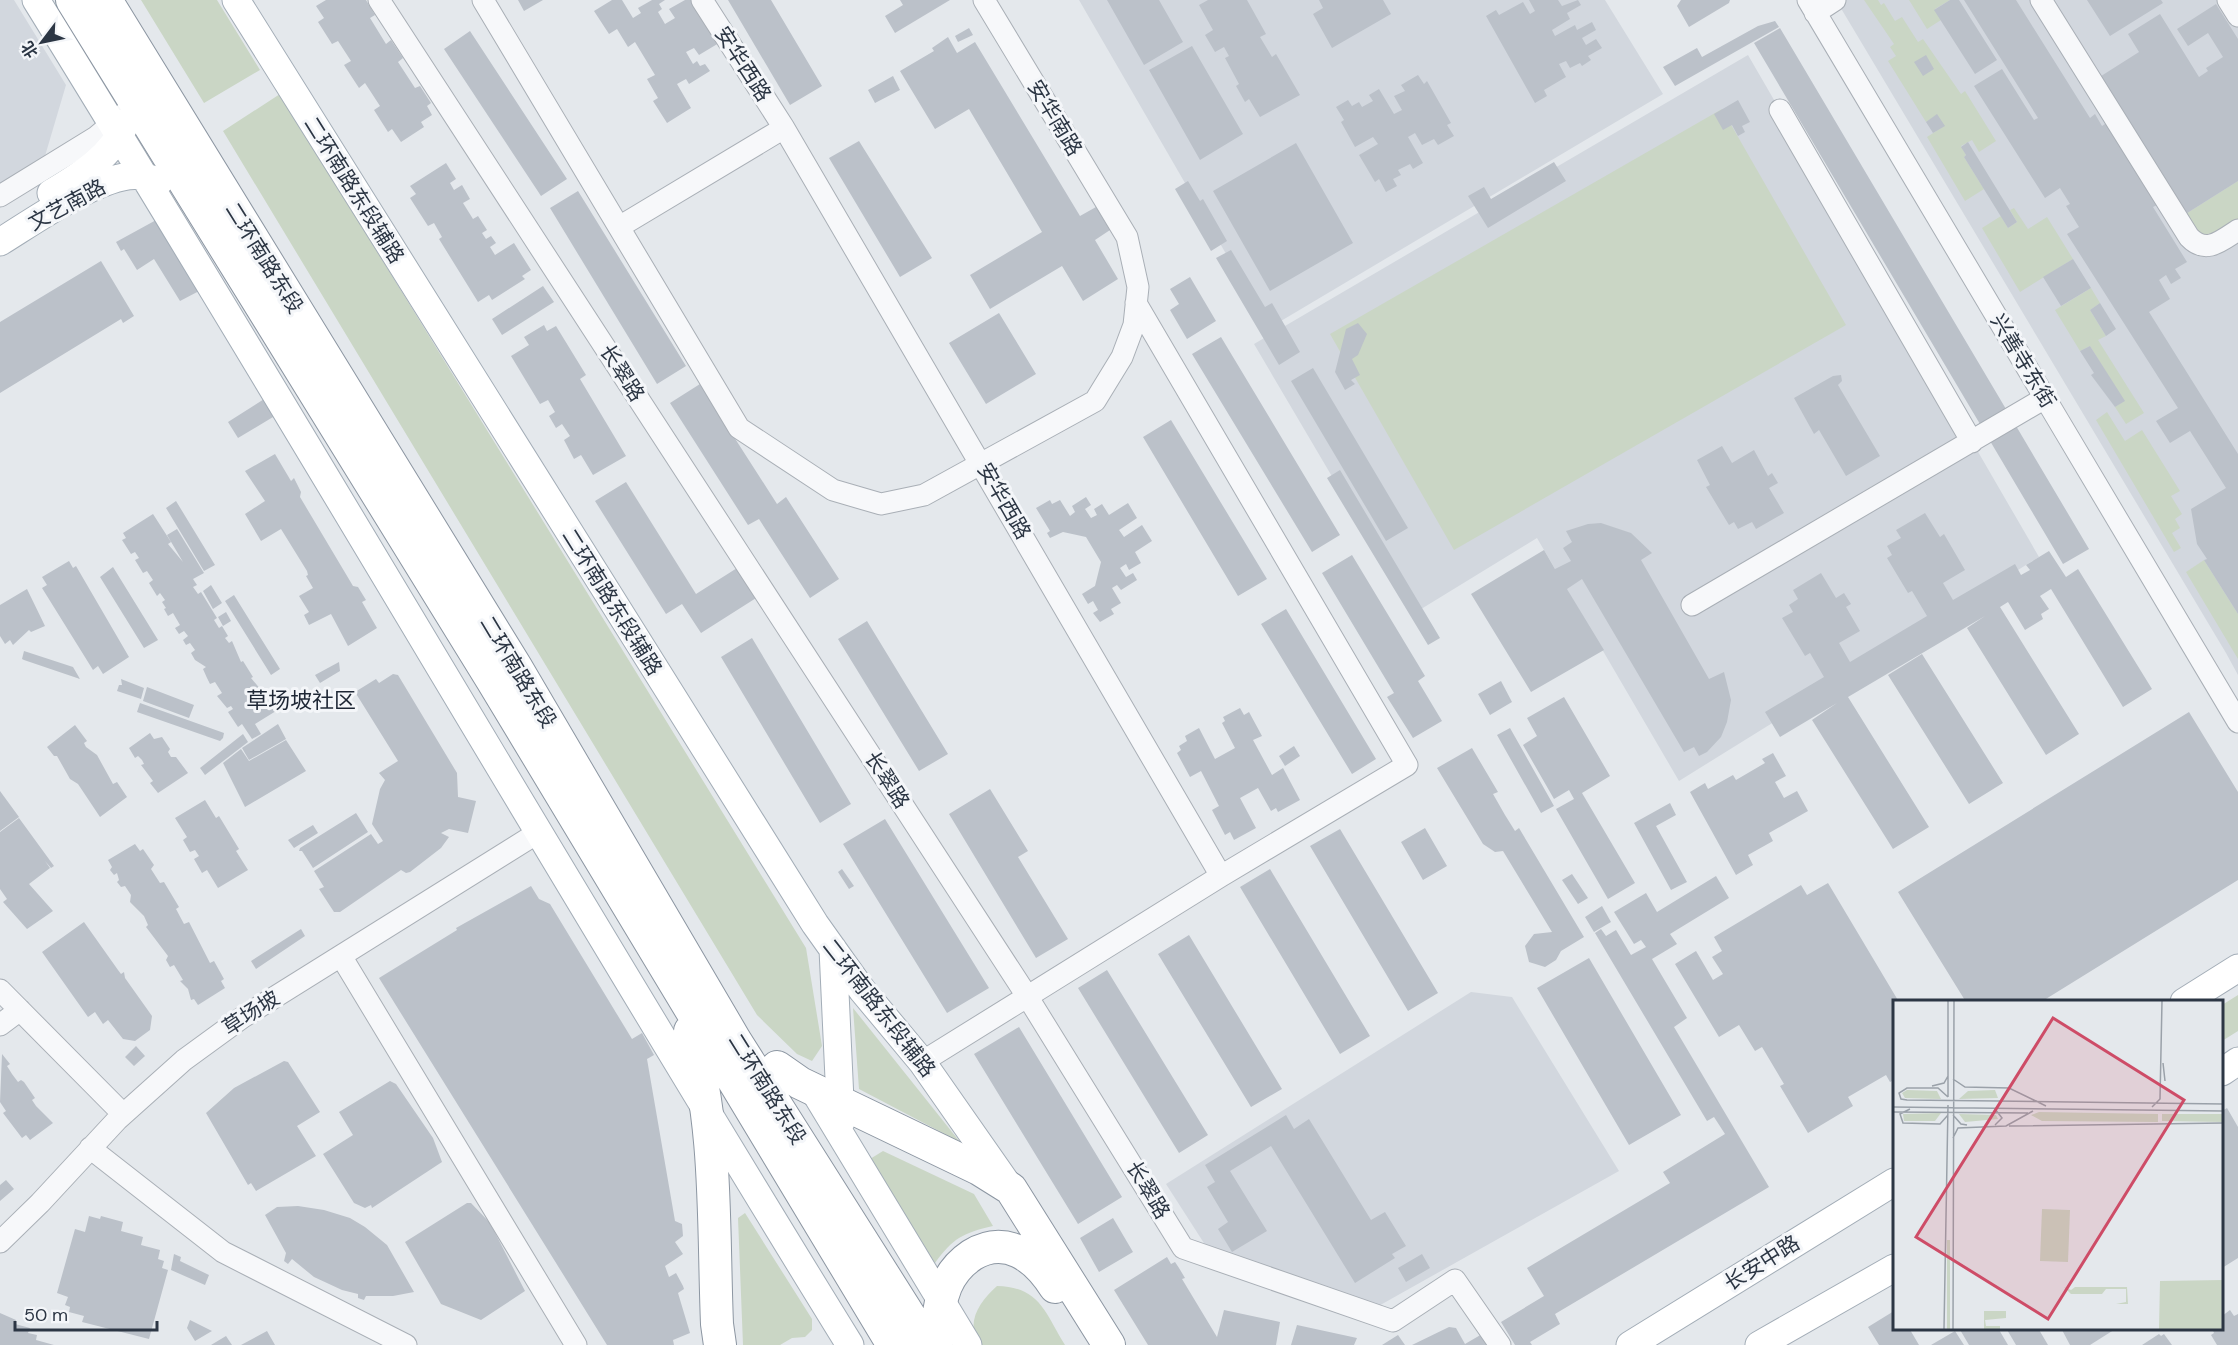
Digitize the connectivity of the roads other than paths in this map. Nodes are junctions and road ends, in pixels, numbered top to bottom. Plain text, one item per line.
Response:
1 (36, 0) edge
2 (72, 0) edge
3 (106, 0) edge
4 (129, 0) edge
5 (236, 0) edge
6 (379, 0) edge
7 (483, 0) edge
8 (702, 0) edge
9 (984, 0) edge
10 (1835, 0) edge
11 (2041, 0) edge
12 (2228, 0) edge
13 (1812, 6) edge
14 (2238, 16) edge
15 (134, 102) junction
16 (1780, 110) dead end
17 (784, 128) junction
18 (117, 131) junction
19 (145, 176) junction
20 (0, 196) edge
21 (200, 208) junction
22 (0, 225) edge
23 (619, 227) junction
24 (2236, 237) edge
25 (0, 242) edge
26 (1136, 303) junction
27 (2045, 398) junction
28 (1972, 442) junction
29 (982, 463) junction
30 (1692, 605) dead end
31 (2238, 722) edge
32 (539, 832) junction
33 (1221, 876) junction
34 (658, 908) junction
35 (833, 949) junction
36 (341, 956) junction
37 (714, 966) junction
38 (2238, 968) edge
39 (0, 990) edge
40 (679, 992) junction
41 (1027, 996) junction
42 (2187, 1000) edge
43 (20, 1010) junction
44 (0, 1025) edge
45 (2238, 1061) edge
46 (922, 1062) junction
47 (777, 1067) junction
48 (2223, 1071) edge
49 (827, 1095) junction
50 (706, 1113) junction
51 (123, 1114) junction
52 (90, 1148) junction
53 (1893, 1183) edge
54 (1011, 1189) junction
55 (0, 1242) edge
56 (1893, 1269) edge
57 (942, 1300) junction
58 (934, 1344) edge
59 (406, 1345) edge
60 (576, 1345) edge
61 (720, 1345) edge
62 (850, 1345) edge
63 (893, 1345) edge
64 (968, 1345) edge
65 (1091, 1345) edge
66 (1109, 1345) edge
67 (1500, 1345) edge
68 (1630, 1345) edge
69 (1759, 1345) edge

1 - 18 main road
2 - 15 highway, 二环南路东段
3 - 34 highway, 二环南路东段
4 - 37 highway
5 - 35 main road, 二环南路东段辅路
6 - 41 street, 长翠路
7 - 23 street, 安华南路
8 - 17 street, 安华西路
9 - 26 street, 安华南路
10 - 13 street
11 - 24 street
12 - 14 street
13 - 27 street, 兴善寺东街
15 - 18 main road, 文艺南路
15 - 21 highway, 二环南路东段
16 - 28 street
17 - 23 street
17 - 29 street, 安华西路
18 - 19 main road
18 - 20 street
18 - 22 main road, 文艺南路
19 - 21 main road
19 - 25 main road, 文艺南路
19 - 32 main road
21 - 40 highway, 二环南路东段
23 - 29 street, 安华南路
26 - 29 street, 安华南路
26 - 33 street
27 - 28 street
27 - 31 street, 兴善寺东街
28 - 30 street
29 - 33 street, 安华西路
32 - 36 street, 草场坡
32 - 50 main road
33 - 41 street
34 - 37 highway
34 - 58 highway, 二环南路东段
35 - 46 main road, 二环南路东段辅路
35 - 49 main road
36 - 51 street, 草场坡
36 - 60 street
37 - 47 highway
38 - 42 main road
39 - 43 street
40 - 50 highway
40 - 63 highway, 二环南路东段
41 - 46 street
41 - 67 street, 长翠路
43 - 44 street
43 - 51 street
45 - 48 main road
46 - 54 main road, 二环南路东段辅路
47 - 49 highway
47 - 58 highway
49 - 54 highway
49 - 57 main road
50 - 61 highway
50 - 62 main road
51 - 52 street, 草场坡
52 - 55 street, 草场坡
52 - 59 street
53 - 68 main road, 长安中路
54 - 66 highway
56 - 69 main road
57 - 58 highway
57 - 64 main road
57 - 65 highway

